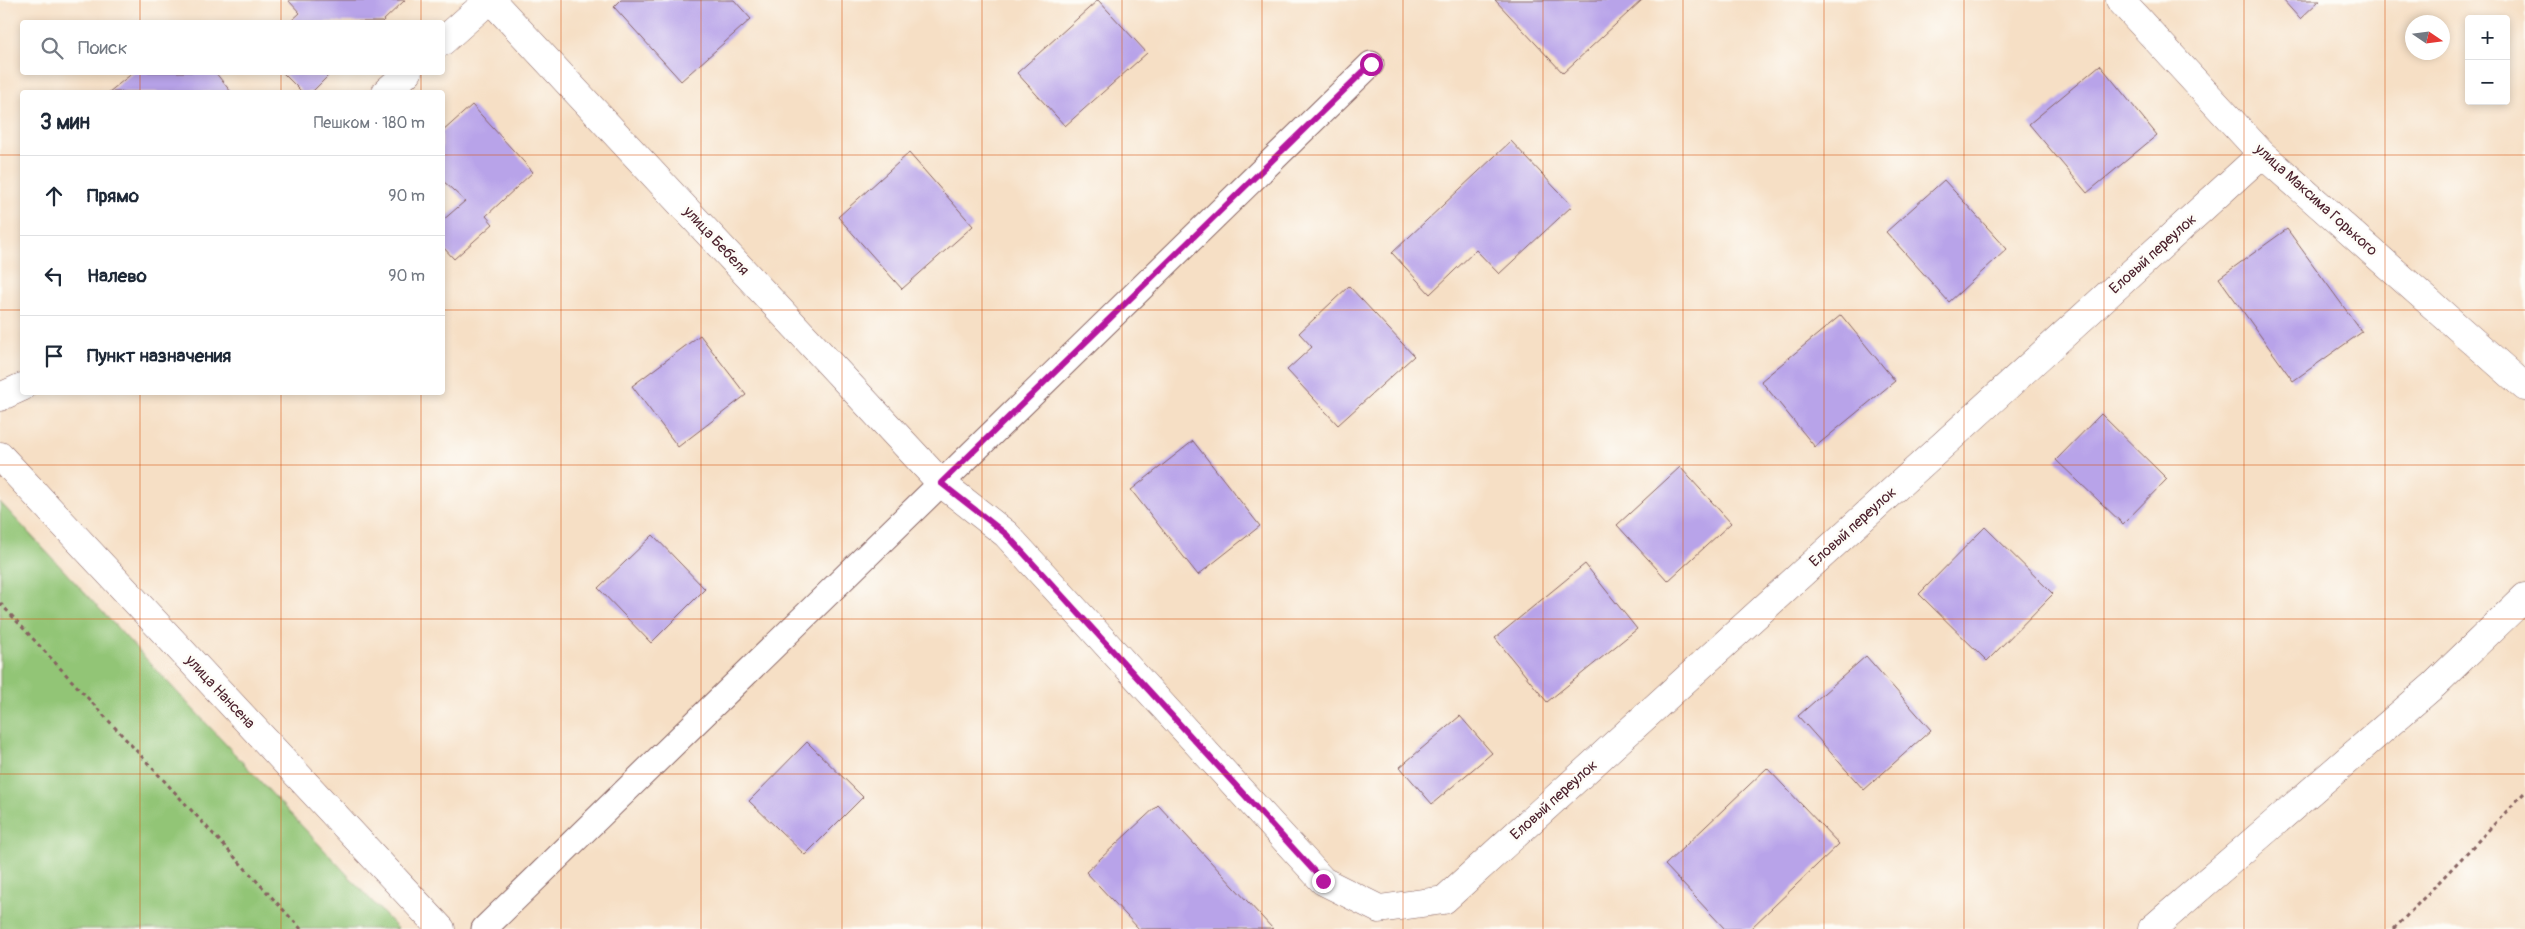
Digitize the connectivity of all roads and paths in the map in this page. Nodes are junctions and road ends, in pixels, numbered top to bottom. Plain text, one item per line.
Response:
1 (490, 0) edge
2 (2120, 0) edge
3 (445, 39) edge
4 (1371, 64) dead end
5 (405, 75) edge
6 (388, 90) edge
7 (2262, 154) junction
8 (20, 387) edge
9 (2525, 387) edge
10 (0, 398) edge
11 (0, 456) edge
12 (941, 483) junction
13 (2525, 597) edge
14 (0, 602) edge
15 (2525, 792) edge
16 (1444, 900) joint
17 (301, 929) edge
18 (441, 929) edge
19 (484, 929) edge
20 (2152, 929) edge
21 (2394, 929) edge

1 - 3 street
1 - 12 street, улица Бебеля
2 - 7 street, улица Максима Горького
4 - 12 lane
5 - 6 street
7 - 9 street, улица Максима Горького
7 - 16 street, Еловый переулок
8 - 10 street
11 - 18 street, улица Нансена
12 - 16 street, улица Бебеля
12 - 19 lane
13 - 20 street
14 - 17 path
15 - 21 path

